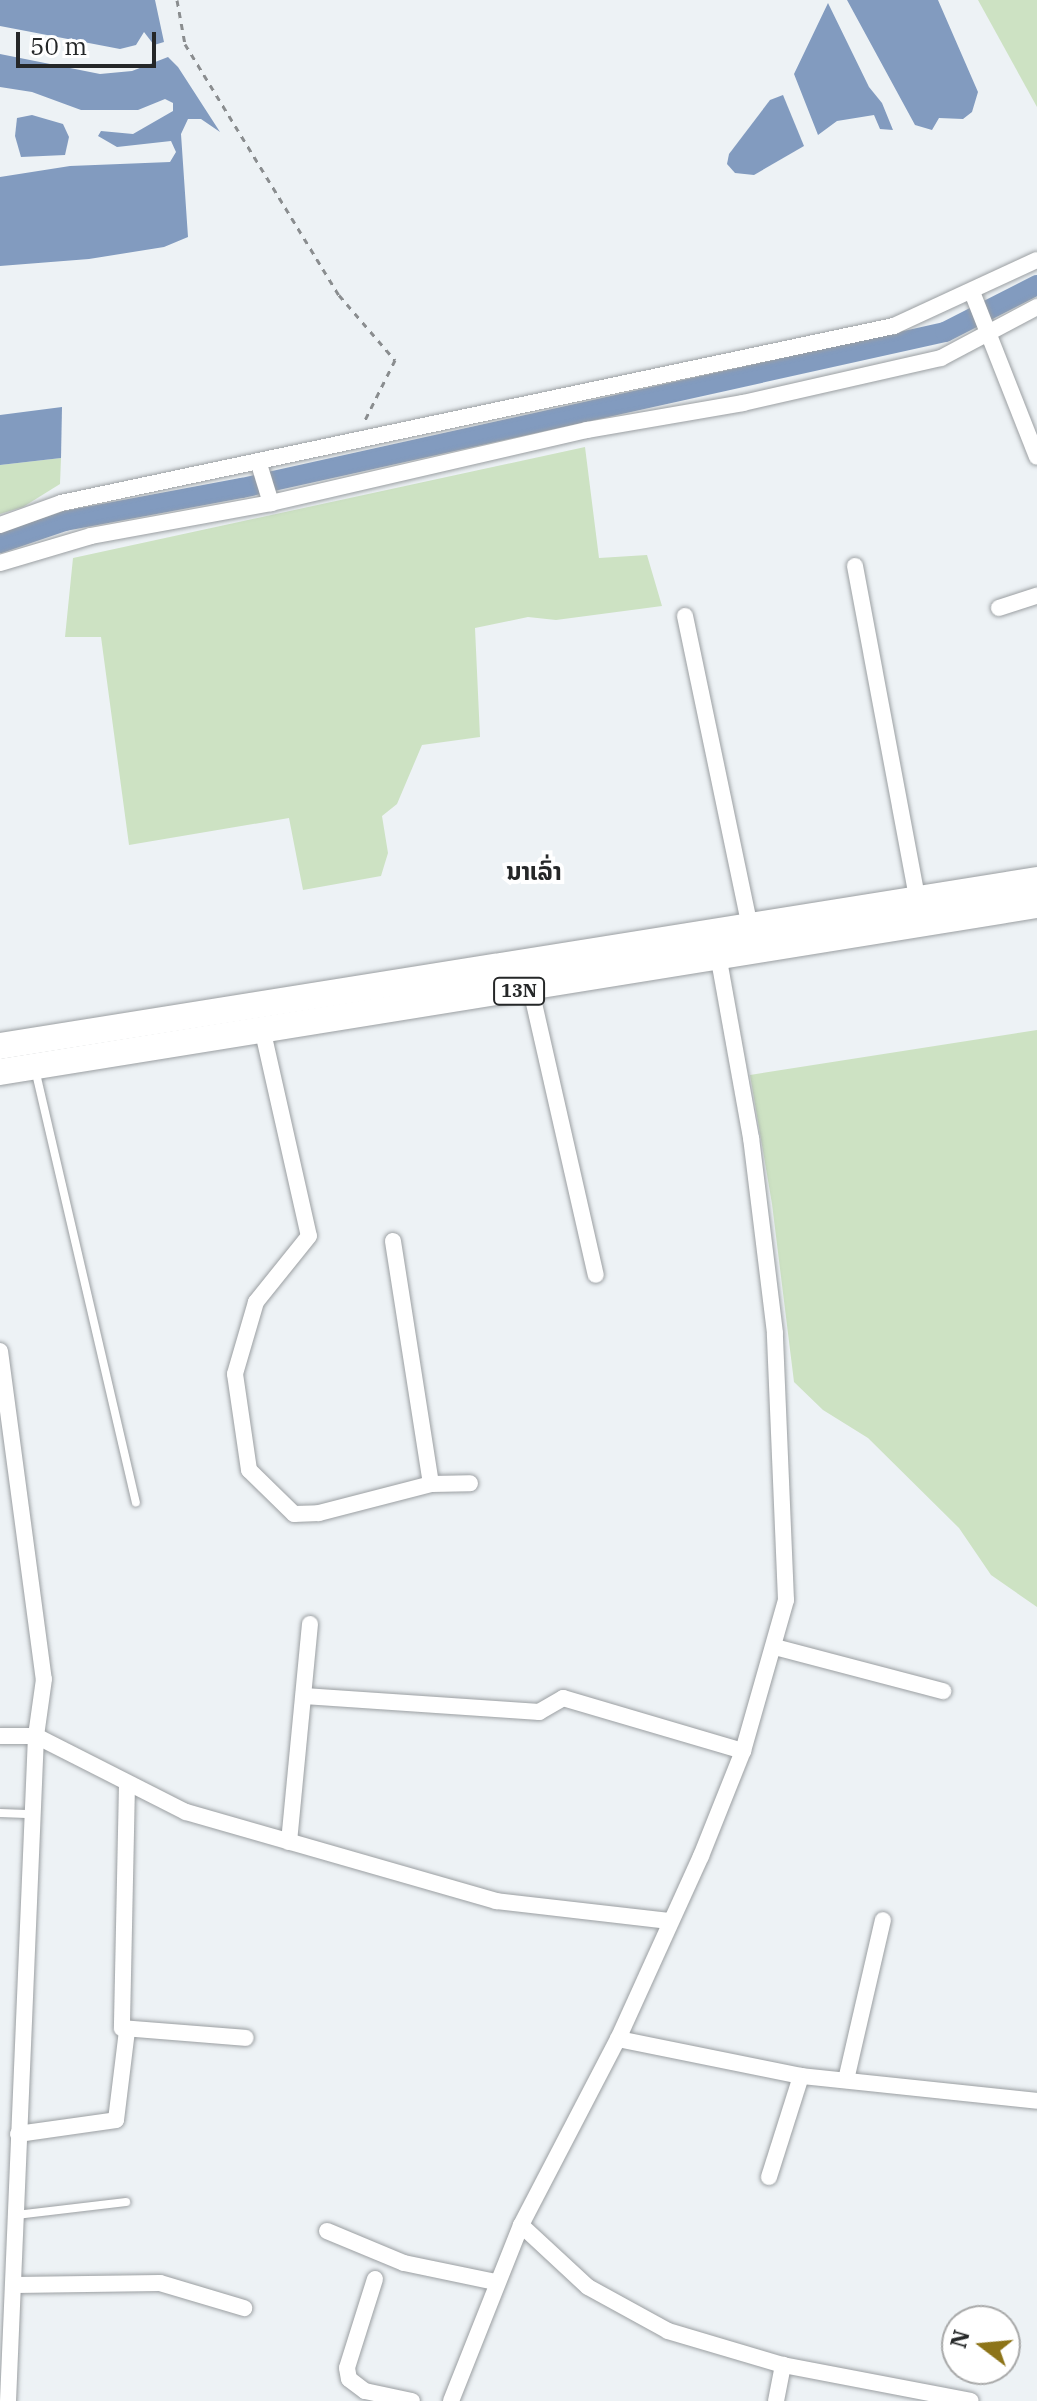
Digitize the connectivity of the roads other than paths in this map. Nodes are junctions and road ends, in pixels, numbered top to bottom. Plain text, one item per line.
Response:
1 (1037, 260) edge
2 (973, 296) junction
3 (1037, 307) edge
4 (985, 328) junction
5 (1037, 457) edge
6 (259, 464) junction
7 (271, 503) junction
8 (0, 525) edge
9 (0, 563) edge
10 (855, 566) dead end
11 (1037, 596) edge
12 (999, 608) dead end
13 (685, 616) dead end
14 (1037, 880) edge
15 (917, 898) junction
16 (1037, 905) edge
17 (752, 938) junction
18 (716, 945) junction
19 (531, 990) junction
20 (262, 1028) junction
21 (0, 1046) edge
22 (34, 1065) junction
23 (0, 1072) edge
24 (393, 1241) dead end
25 (596, 1275) dead end
26 (0, 1351) edge
27 (470, 1483) dead end
28 (431, 1484) junction
29 (136, 1502) dead end
30 (310, 1624) dead end
31 (775, 1647) junction
32 (943, 1691) dead end
33 (304, 1696) junction
34 (0, 1736) edge
35 (36, 1736) junction
36 (743, 1751) junction
37 (127, 1784) junction
38 (0, 1813) edge
39 (33, 1814) junction
40 (289, 1842) junction
41 (883, 1920) dead end
42 (668, 1921) junction
43 (127, 2031) junction
44 (246, 2038) dead end
45 (618, 2039) junction
46 (801, 2076) junction
47 (846, 2080) junction
48 (1037, 2101) edge
49 (18, 2134) junction
50 (769, 2177) dead end
51 (126, 2202) dead end
52 (10, 2207) edge
53 (521, 2225) junction
54 (327, 2231) dead end
55 (375, 2279) dead end
56 (496, 2282) junction
57 (15, 2285) junction
58 (244, 2308) dead end
59 (783, 2365) junction
60 (8, 2401) edge
61 (412, 2401) edge
62 (451, 2401) edge
63 (776, 2401) edge
64 (971, 2401) edge

1 - 2 street
2 - 4 street
2 - 6 street
3 - 4 street
4 - 5 street
4 - 7 street
6 - 7 street
6 - 8 street
7 - 9 street
10 - 15 street
11 - 12 street
13 - 17 street
14 - 15 highway, 13N
15 - 17 highway, 13N
16 - 17 highway, 13N
17 - 18 highway, 13N
18 - 19 highway, 13N
18 - 21 highway, 13N
18 - 31 street
19 - 20 highway, 13N
19 - 25 street
20 - 22 highway, 13N
20 - 28 street
22 - 23 highway, 13N
22 - 29 lane
24 - 28 street
26 - 35 street
27 - 28 street
30 - 33 street
31 - 32 street
31 - 36 street
33 - 36 street
33 - 40 street
34 - 35 street
35 - 37 street
35 - 39 street
36 - 42 street
37 - 40 street
37 - 43 street
38 - 39 lane
39 - 49 street
40 - 42 street
41 - 47 street
42 - 45 street
43 - 44 street
43 - 49 street
45 - 46 street
45 - 53 street
46 - 47 street
46 - 50 street
47 - 48 street
49 - 52 street
51 - 52 lane
52 - 57 street
53 - 56 street
53 - 59 street
54 - 56 street
55 - 61 street
56 - 62 street
57 - 58 street
57 - 60 street
59 - 63 street
59 - 64 street

